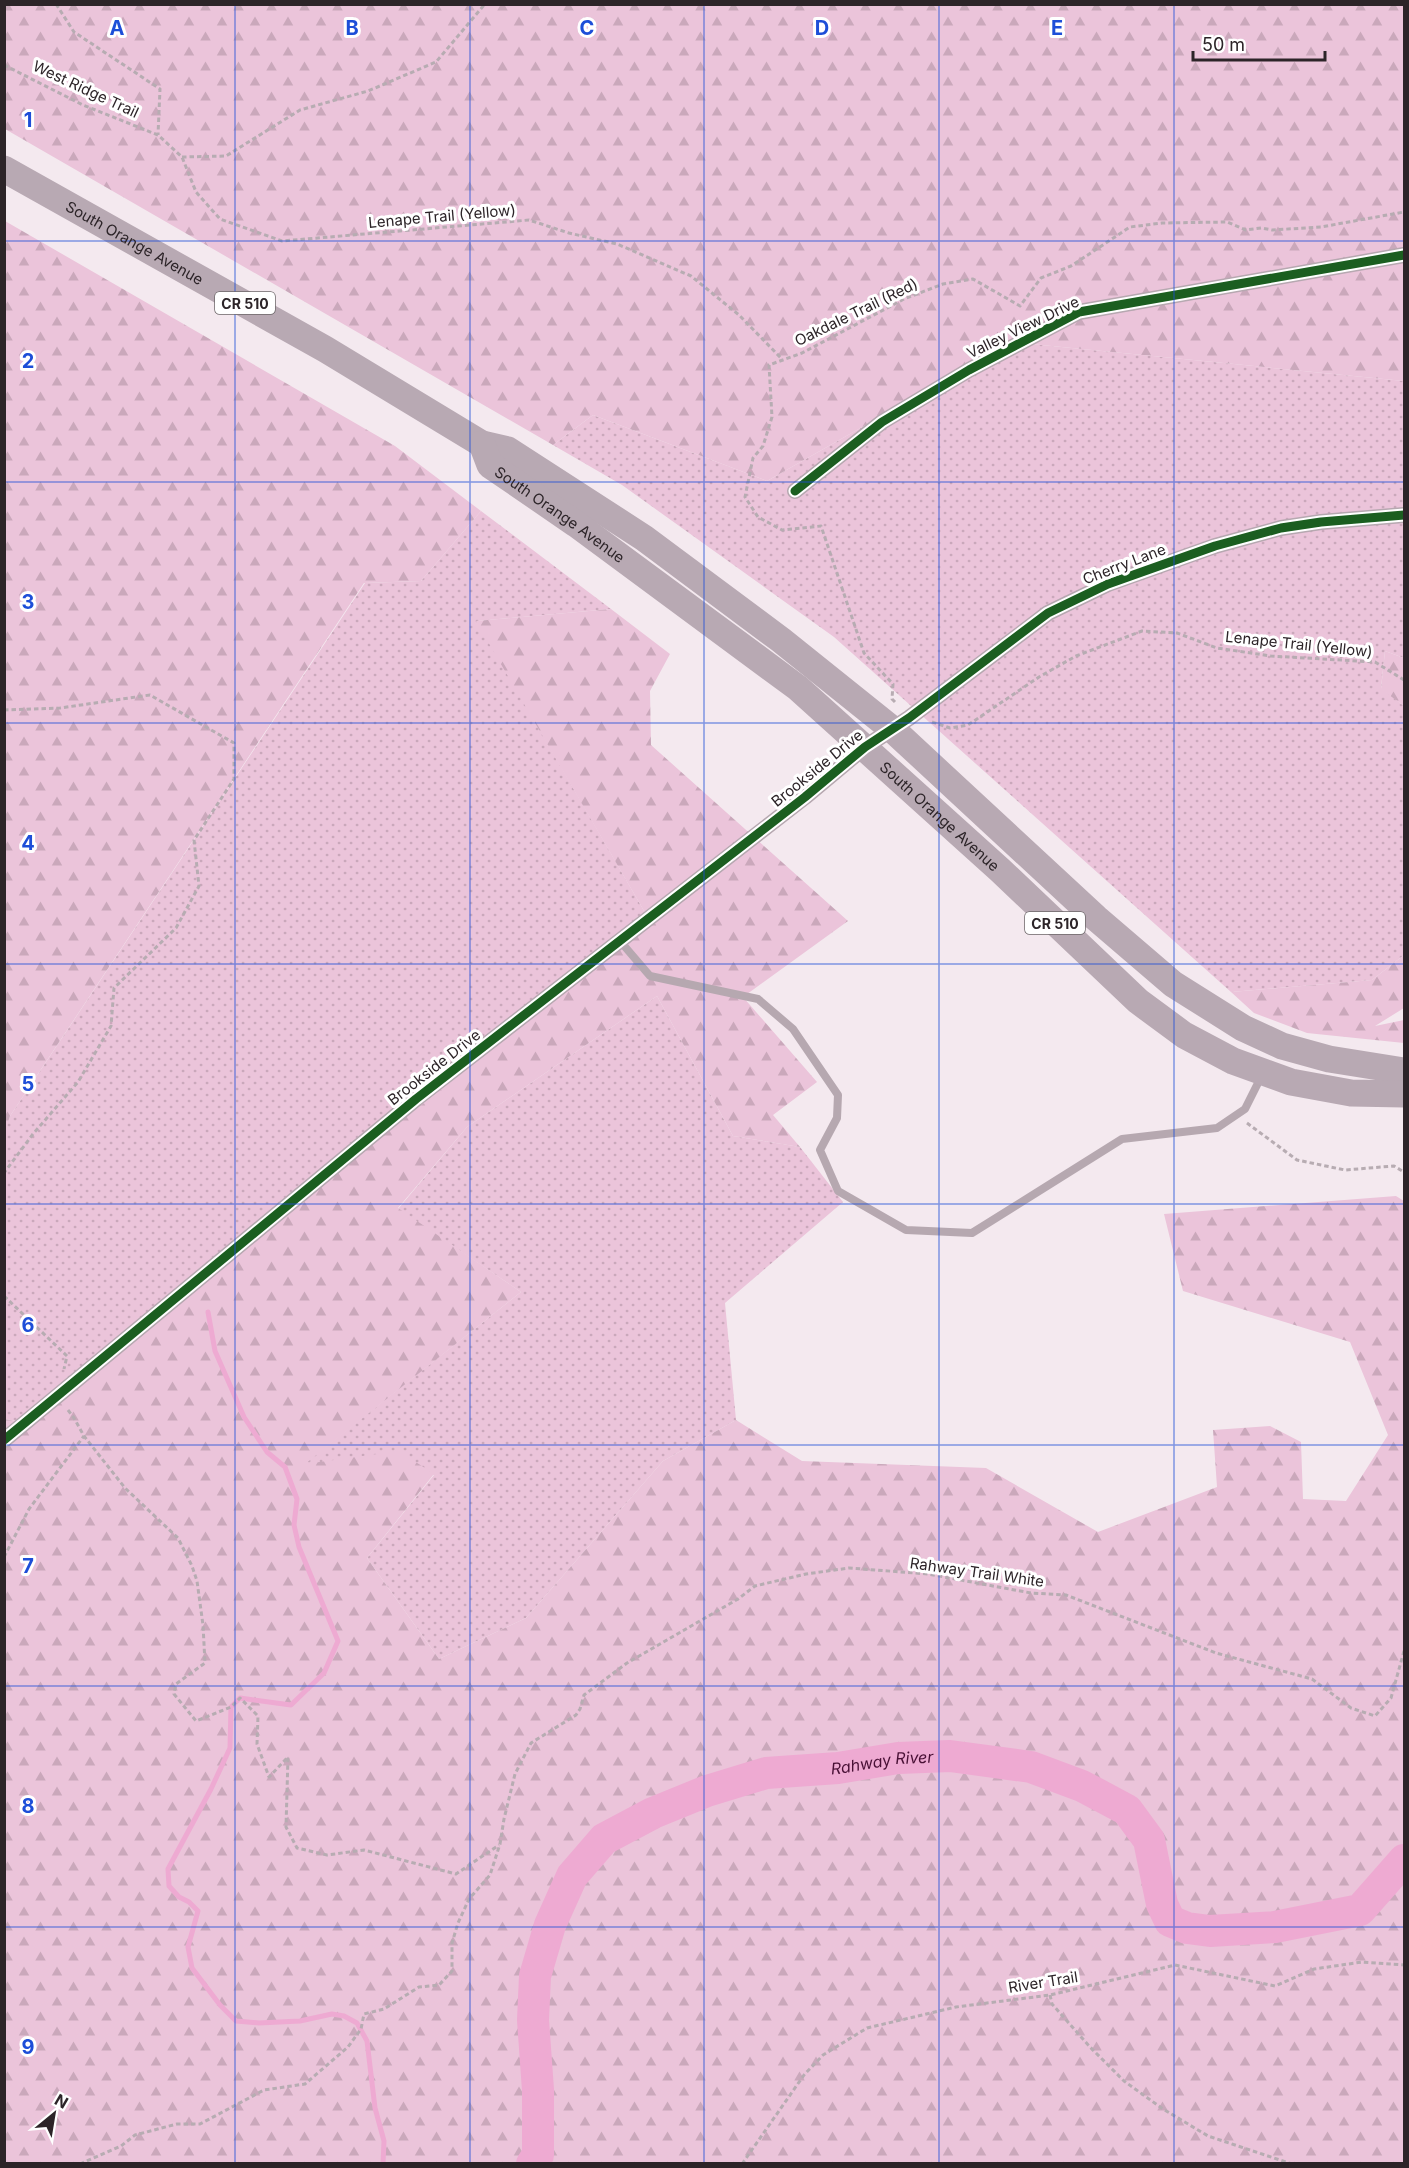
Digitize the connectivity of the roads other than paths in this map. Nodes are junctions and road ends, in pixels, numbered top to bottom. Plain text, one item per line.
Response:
1 (4, 169) edge
2 (1404, 255) edge
3 (482, 444) junction
4 (795, 491) dead end
5 (1404, 515) edge
6 (900, 724) junction
7 (866, 747) junction
8 (620, 941) junction
9 (1274, 1042) junction
10 (1404, 1071) edge
11 (1263, 1072) junction
12 (1404, 1094) edge
13 (4, 1440) edge

1 - 3 main road, South Orange Avenue / CR 510
2 - 4 street, Valley View Drive
3 - 6 main road, South Orange Avenue
3 - 7 main road, South Orange Avenue / CR 510
5 - 6 street, Cherry Lane
6 - 7 street, Brookside Drive
6 - 9 main road, South Orange Avenue
7 - 8 street, Brookside Drive
7 - 11 main road, South Orange Avenue / CR 510
8 - 11 lane
8 - 13 street, Brookside Drive
9 - 10 main road, South Orange Avenue
9 - 11 main road
11 - 12 main road, South Orange Avenue / CR 510

